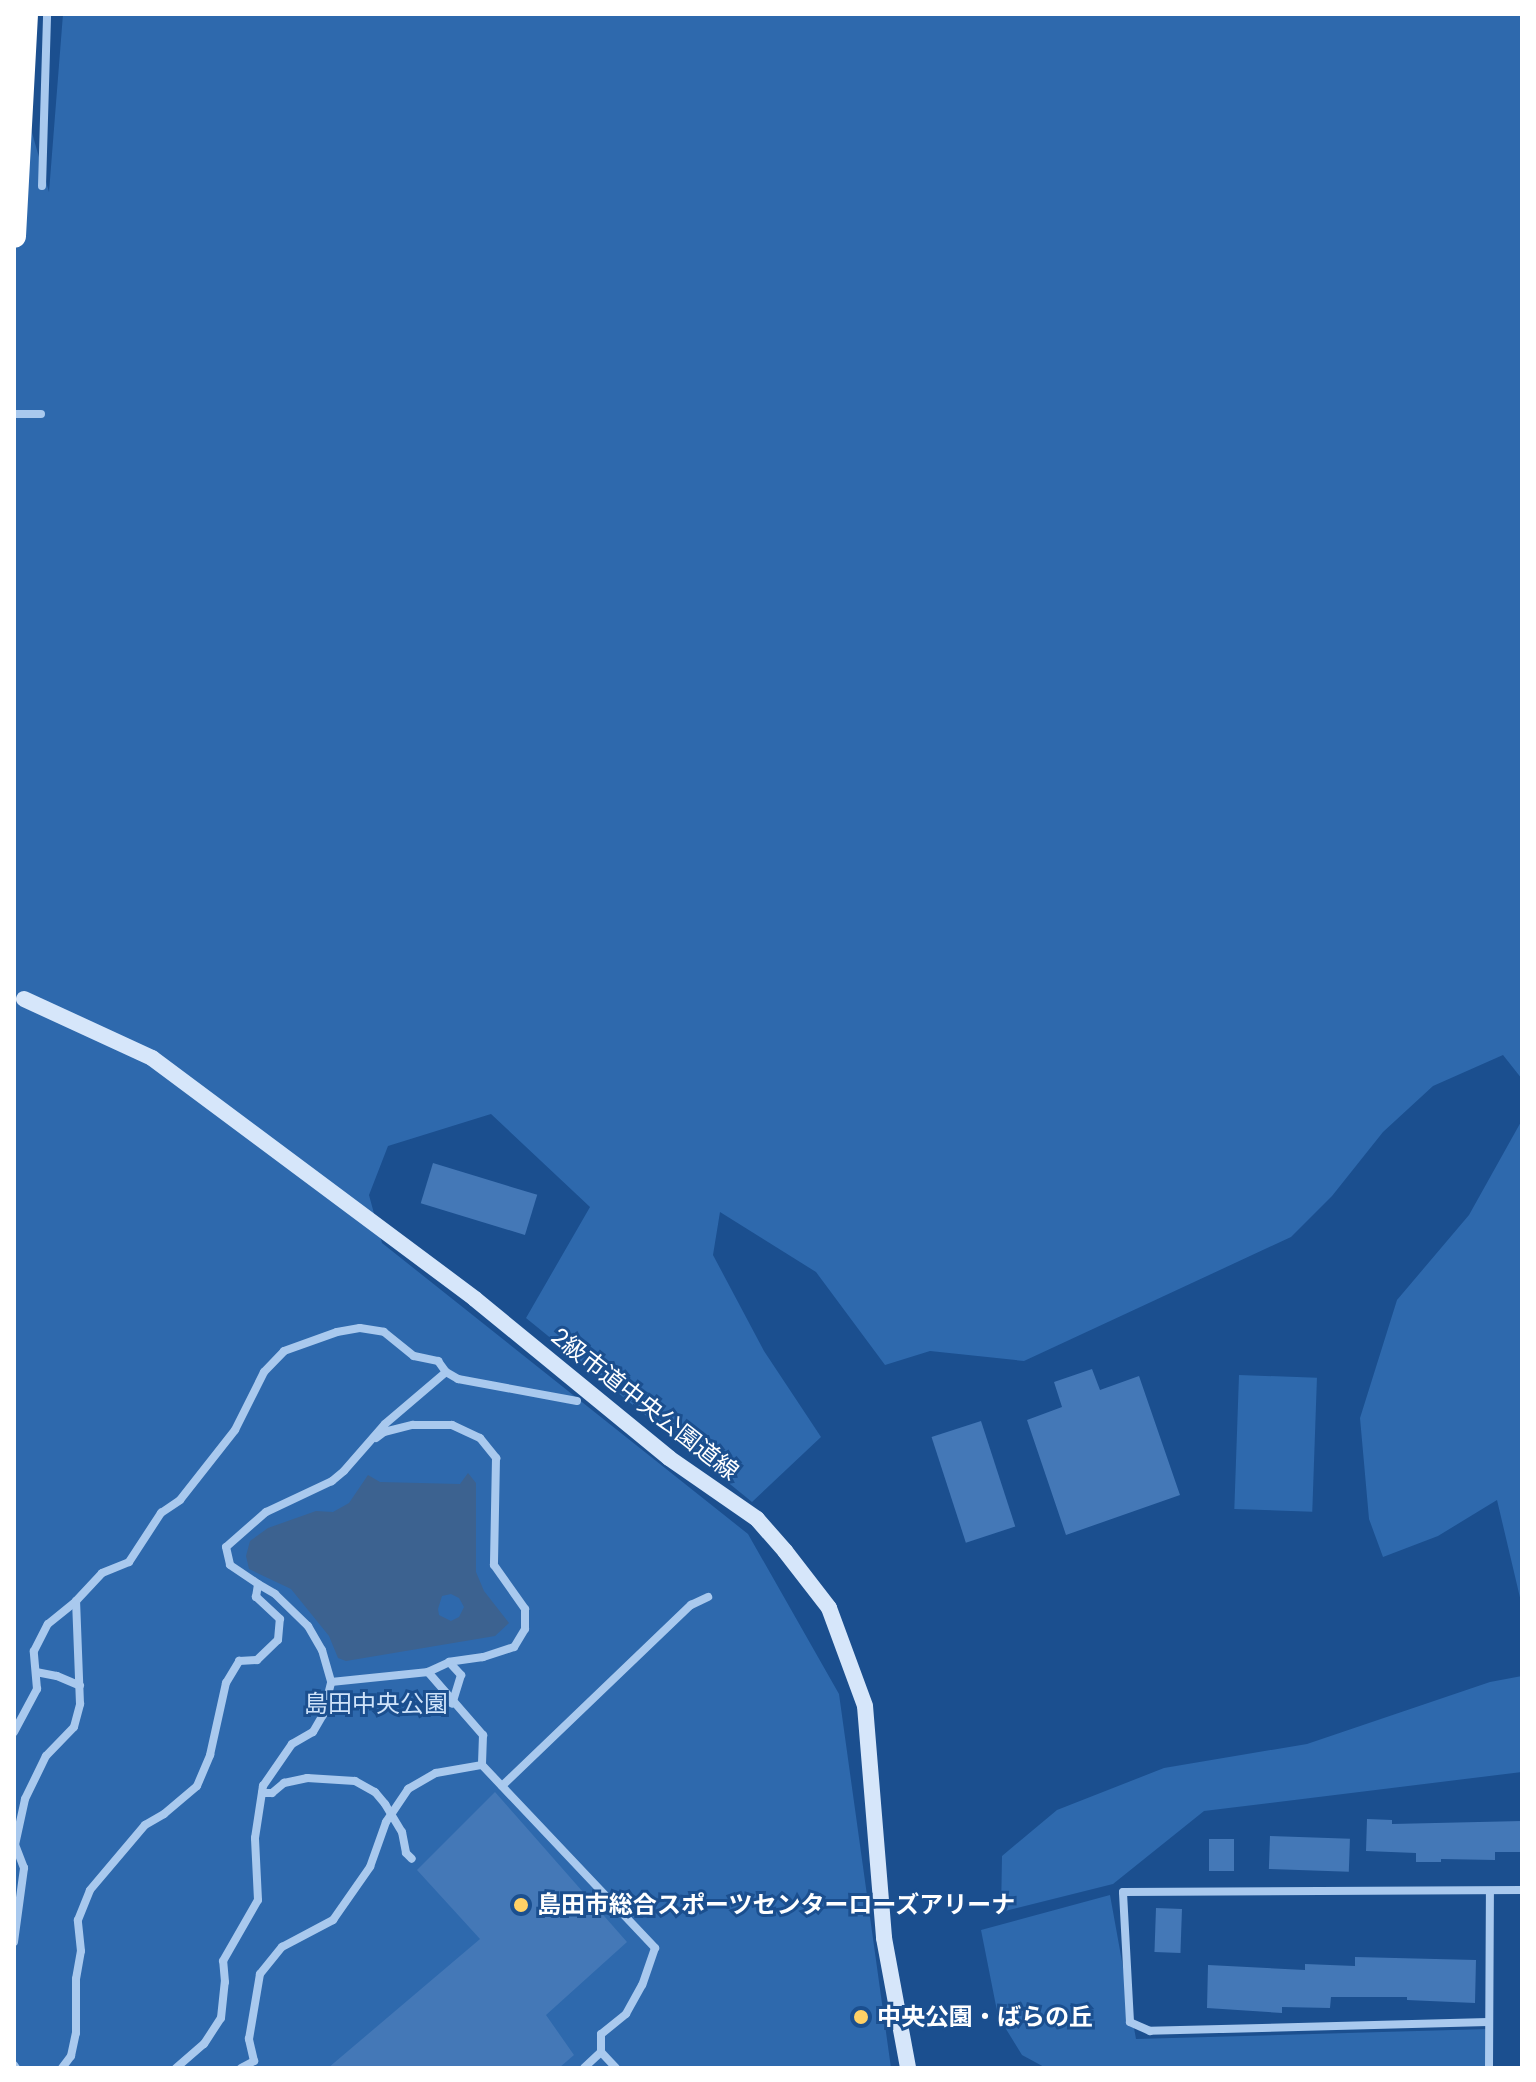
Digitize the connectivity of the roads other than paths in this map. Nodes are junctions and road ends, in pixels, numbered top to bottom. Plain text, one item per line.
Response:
1 (26, 14) edge
2 (47, 14) edge
3 (14, 24) edge
4 (21, 101) junction
5 (42, 186) dead end
6 (14, 236) edge
7 (14, 414) edge
8 (41, 414) dead end
9 (24, 999) dead end
10 (446, 1372) junction
11 (577, 1401) dead end
12 (366, 1446) junction
13 (258, 1584) junction
14 (708, 1597) dead end
15 (76, 1601) junction
16 (449, 1662) junction
17 (36, 1672) junction
18 (428, 1672) junction
19 (331, 1682) junction
20 (80, 1686) junction
21 (452, 1704) junction
22 (14, 1732) edge
23 (482, 1765) junction
24 (502, 1786) junction
25 (262, 1793) junction
26 (391, 1814) junction
27 (412, 1859) dead end
28 (1522, 1890) edge
29 (1490, 1891) junction
30 (14, 1942) edge
31 (1488, 2022) junction
32 (601, 2052) junction
33 (255, 2064) edge
34 (62, 2068) edge
35 (176, 2068) edge
36 (241, 2068) edge
37 (584, 2068) edge
38 (616, 2068) edge
39 (908, 2068) edge
40 (1489, 2068) edge

1 - 4 highway
2 - 5 street
3 - 4 highway
4 - 6 highway
7 - 8 street
9 - 39 street, 2級市道中央公園道線
10 - 11 street
10 - 12 street
10 - 15 street
12 - 13 street
12 - 16 street
13 - 19 street
13 - 34 street
14 - 24 street
15 - 17 street
15 - 20 street
16 - 18 street
16 - 21 street
17 - 20 street
17 - 22 street
18 - 19 street
18 - 21 street
19 - 25 street
20 - 30 street
21 - 23 street
23 - 24 street
23 - 26 street
24 - 32 street
25 - 26 street
25 - 35 street
26 - 27 street
26 - 33 street
28 - 29 street
29 - 31 street
29 - 31 street
31 - 40 street
32 - 37 street
32 - 38 street
33 - 36 street

